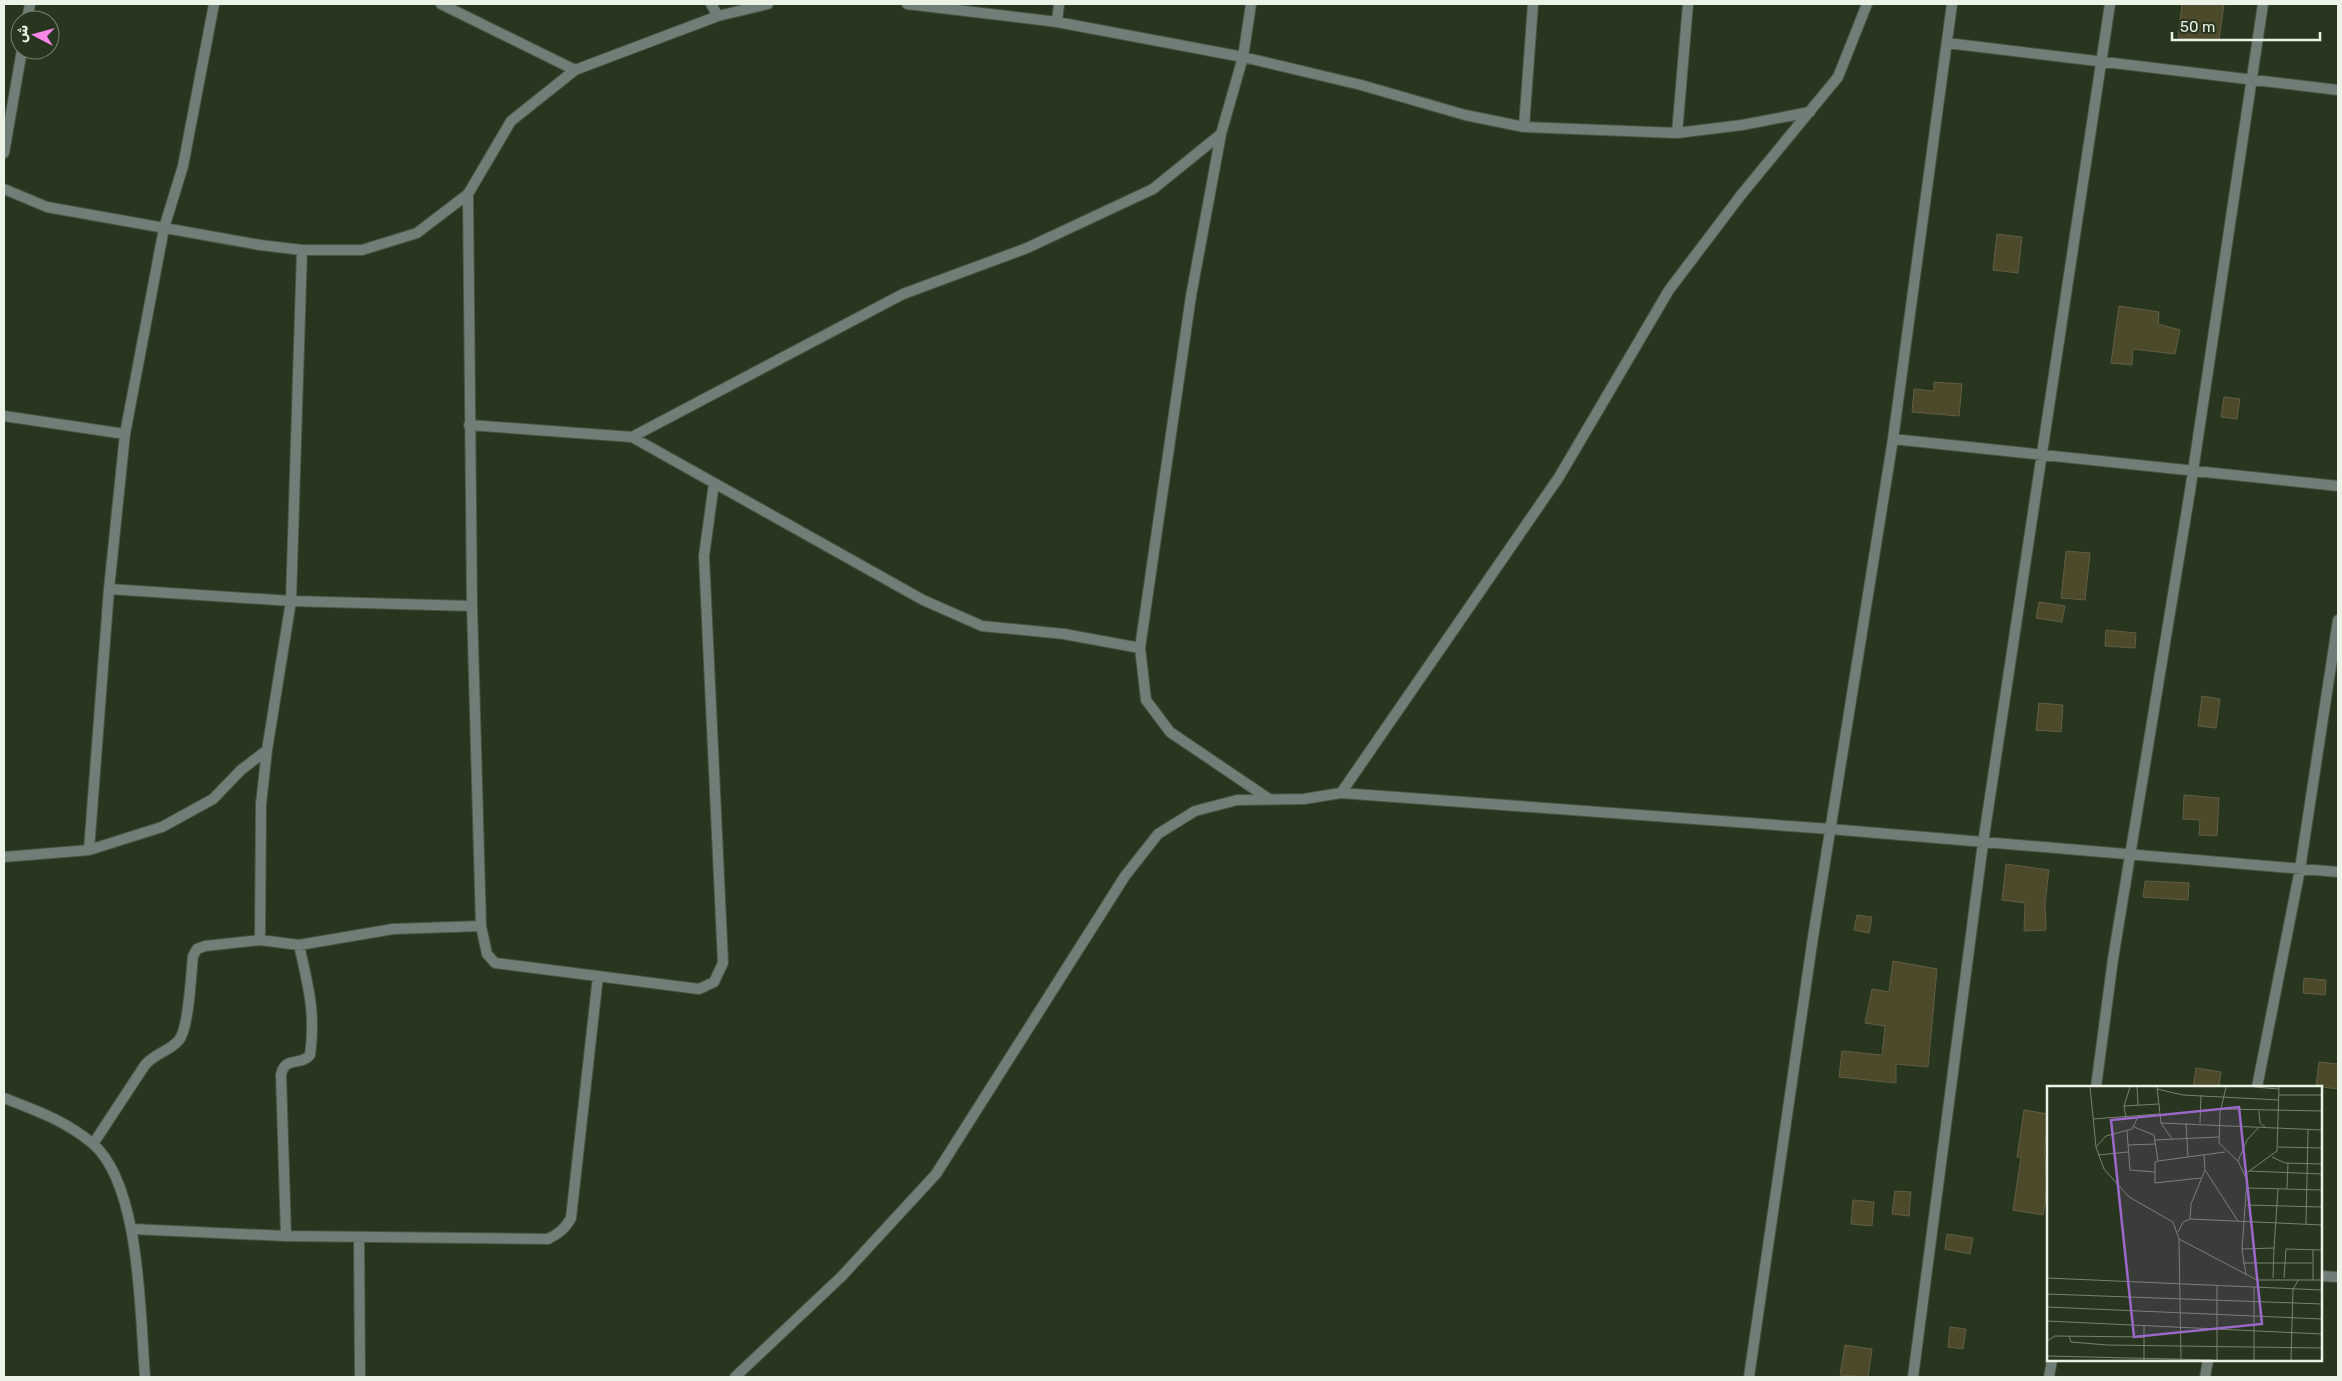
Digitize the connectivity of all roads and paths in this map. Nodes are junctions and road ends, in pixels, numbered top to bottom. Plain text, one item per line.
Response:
1 (214, 4) edge
2 (441, 4) edge
3 (711, 4) edge
4 (768, 4) edge
5 (907, 4) edge
6 (1059, 4) edge
7 (1251, 4) edge
8 (1533, 4) edge
9 (1688, 4) edge
10 (1868, 4) edge
11 (1952, 4) edge
12 (2110, 4) edge
13 (2263, 4) edge
14 (718, 16) junction
15 (1056, 22) junction
16 (1947, 43) junction
17 (1243, 57) junction
18 (20, 60) edge
19 (2103, 62) junction
20 (575, 70) junction
21 (2251, 80) junction
22 (2338, 90) edge
23 (1810, 112) junction
24 (1524, 127) junction
25 (1677, 133) junction
26 (1221, 134) junction
27 (4, 153) edge
28 (4, 188) edge
29 (468, 194) junction
30 (164, 228) junction
31 (302, 250) junction
32 (4, 416) edge
33 (469, 425) junction
34 (125, 434) junction
35 (632, 437) junction
36 (1893, 439) junction
37 (2043, 455) junction
38 (2194, 470) junction
39 (714, 484) junction
40 (2338, 486) edge
41 (109, 589) junction
42 (292, 601) junction
43 (472, 606) junction
44 (2338, 620) edge
45 (1140, 648) junction
46 (267, 750) junction
47 (1340, 793) junction
48 (1269, 799) junction
49 (1830, 829) junction
50 (1984, 843) junction
51 (88, 850) junction
52 (2131, 853) junction
53 (4, 857) edge
54 (2300, 868) junction
55 (2338, 872) edge
56 (482, 926) junction
57 (260, 940) junction
58 (300, 944) junction
59 (598, 976) junction
60 (2096, 1086) edge
61 (2257, 1086) edge
62 (4, 1098) edge
63 (93, 1144) junction
64 (132, 1229) junction
65 (286, 1236) junction
66 (359, 1237) junction
67 (2322, 1276) edge
68 (2338, 1277) edge
69 (2052, 1361) edge
70 (2208, 1361) edge
71 (146, 1377) edge
72 (360, 1377) edge
73 (735, 1377) edge
74 (1749, 1377) edge
75 (1913, 1377) edge
76 (2049, 1377) edge
77 (2205, 1377) edge

1 - 30 street
2 - 20 street
3 - 14 street
4 - 14 street
5 - 15 street
6 - 15 street
7 - 17 street
8 - 24 street
9 - 25 street
10 - 23 street
11 - 16 street
12 - 19 street
13 - 21 street
14 - 20 street
15 - 17 street
16 - 19 street
16 - 36 street
17 - 24 street
17 - 26 street
18 - 27 street
19 - 21 street
19 - 37 street
20 - 29 street
21 - 22 street
21 - 38 street
23 - 25 street
23 - 47 street
24 - 25 street
26 - 35 street
26 - 45 street
28 - 30 street
29 - 31 street
29 - 33 street
30 - 31 street
30 - 34 street
31 - 42 street
32 - 34 street
33 - 35 street
33 - 43 street
34 - 41 street
35 - 39 street
36 - 37 street
36 - 49 street
37 - 38 street
37 - 50 street
38 - 40 street
38 - 52 street
39 - 45 street
39 - 59 street
41 - 42 street
41 - 51 street
42 - 43 street
42 - 46 street
43 - 56 street
44 - 54 street
45 - 48 street
46 - 51 street
46 - 57 street
47 - 48 street
47 - 49 street
48 - 73 street
49 - 50 street
49 - 74 street
50 - 52 street
50 - 75 street
51 - 53 street
52 - 54 street
52 - 60 street
54 - 55 street
54 - 61 street
56 - 58 street
56 - 59 street
57 - 58 street
57 - 63 street
58 - 65 street
59 - 66 street
62 - 63 street
63 - 64 street
64 - 65 street
64 - 71 street
65 - 66 street
66 - 72 street
67 - 68 street
69 - 76 street
70 - 77 street

